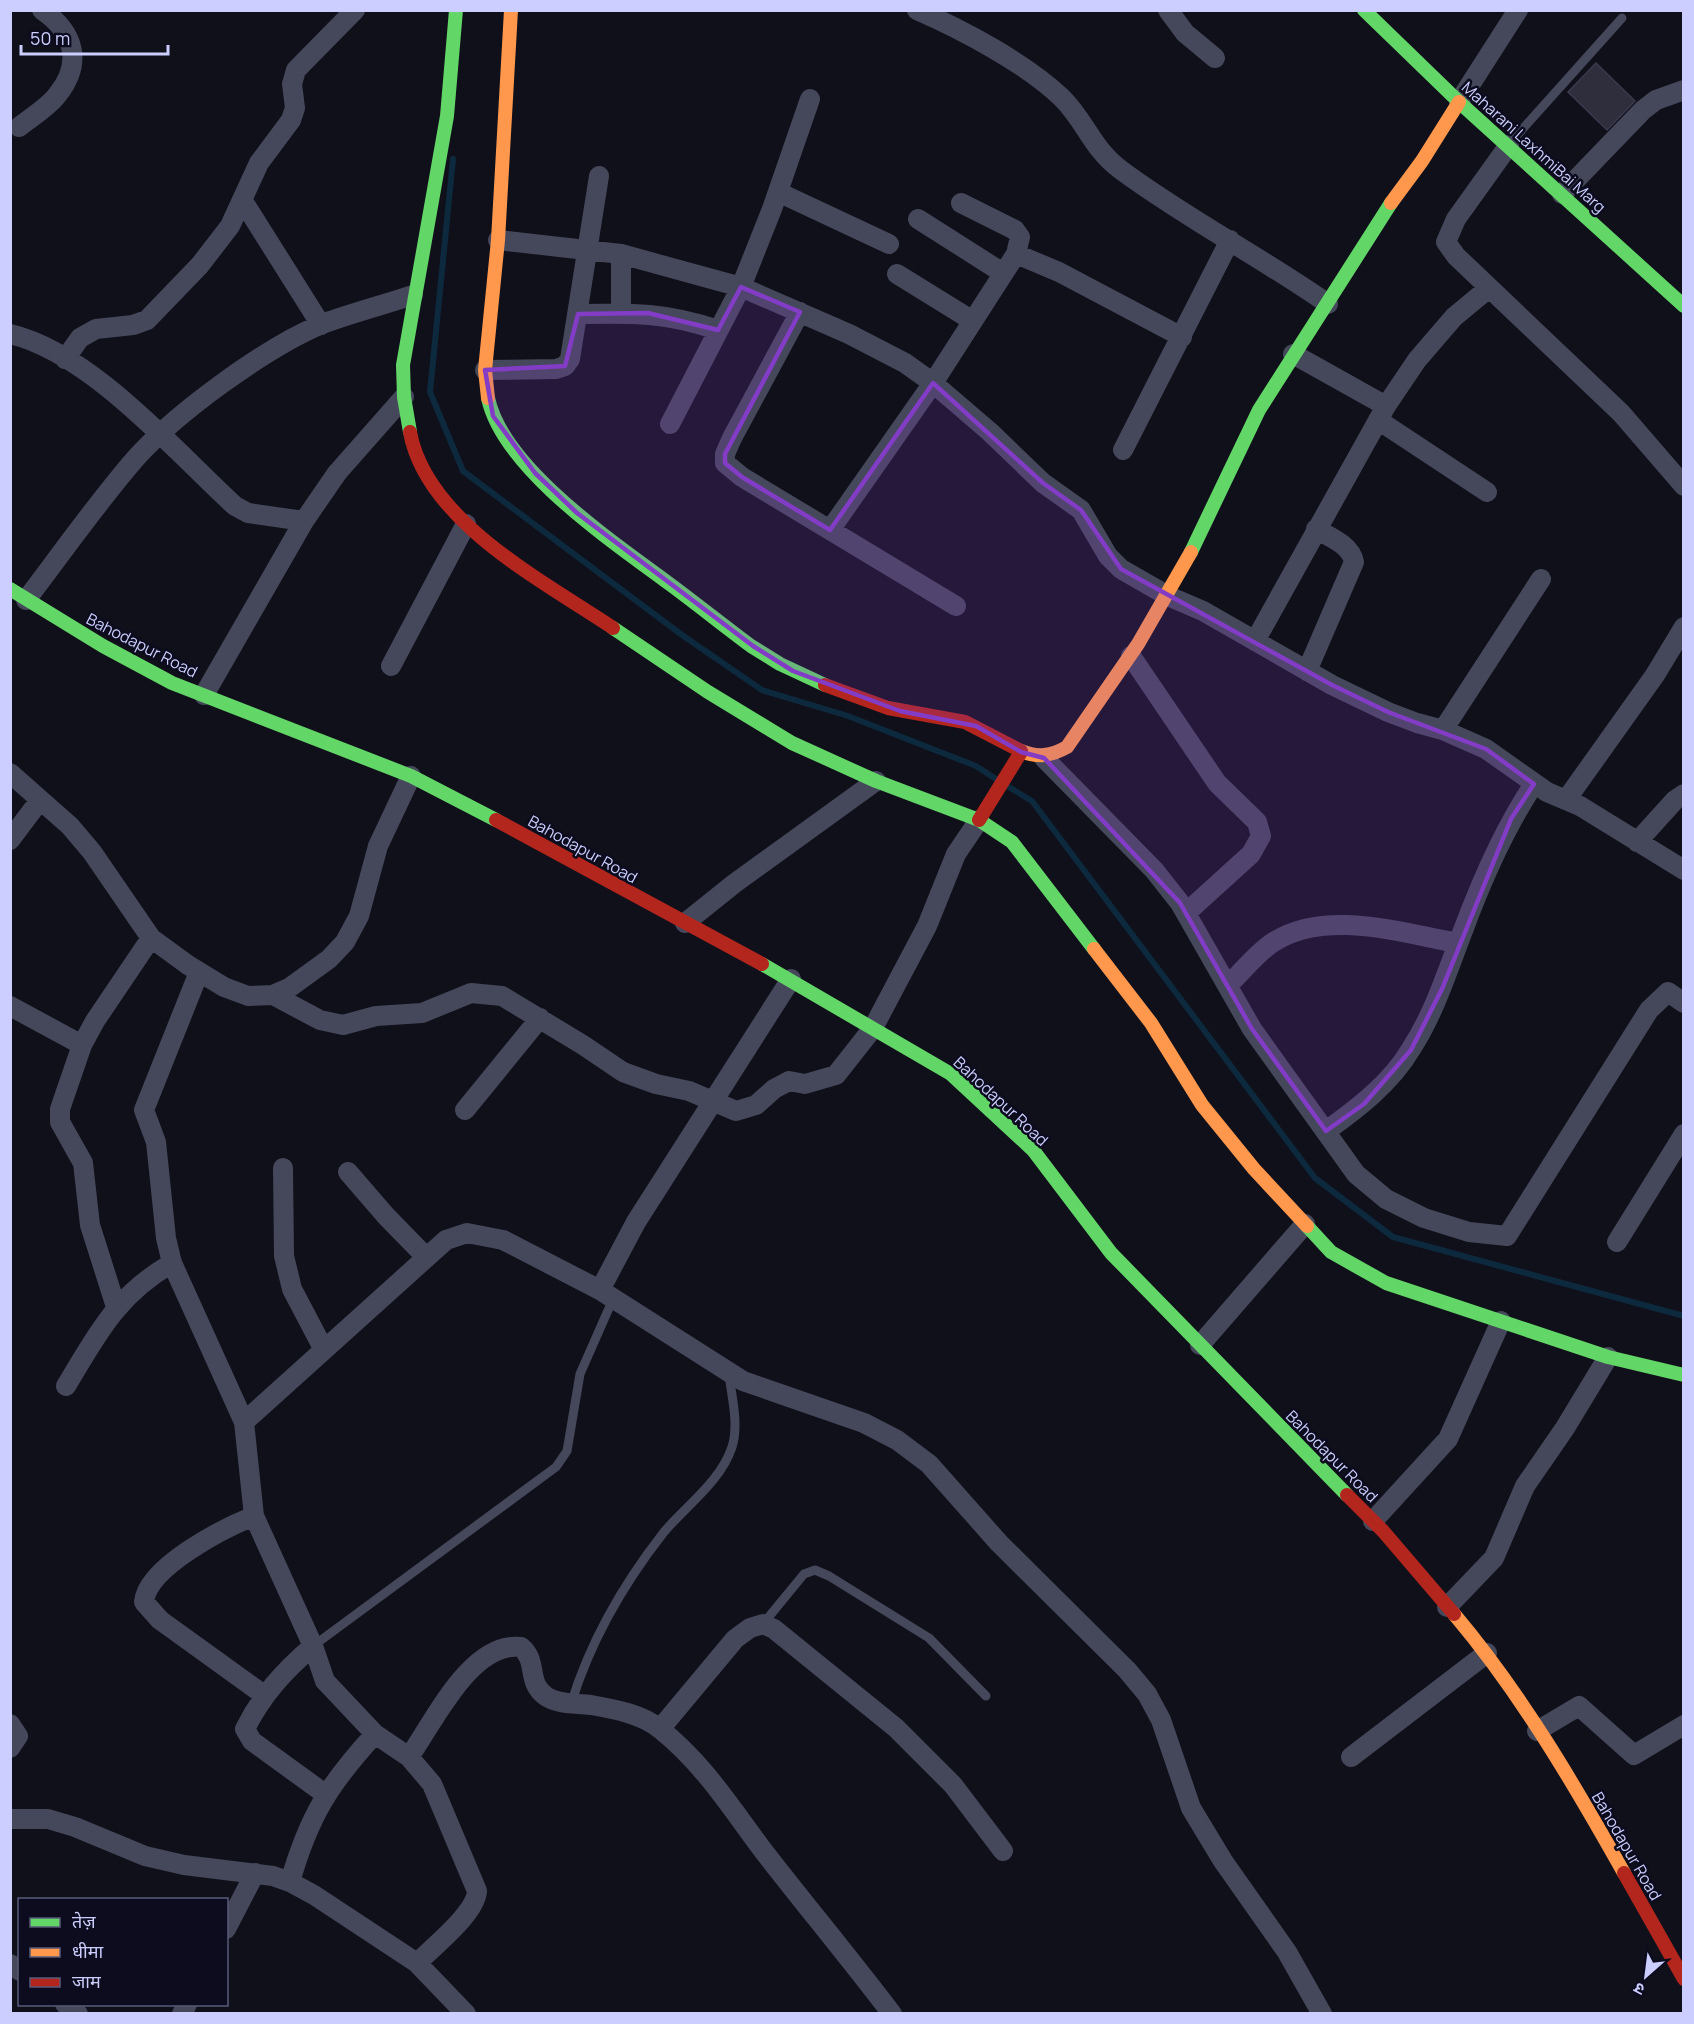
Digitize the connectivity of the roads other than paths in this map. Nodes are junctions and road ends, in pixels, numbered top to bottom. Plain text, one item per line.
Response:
1 (42, 10) edge
2 (355, 10) edge
3 (456, 10) edge
4 (512, 10) edge
5 (917, 10) edge
6 (1168, 10) edge
7 (1364, 10) edge
8 (1518, 10) edge
9 (1622, 18) dead end
10 (1215, 58) dead end
11 (1683, 90) edge
12 (810, 99) dead end
13 (1459, 102) junction
14 (19, 127) dead end
15 (1509, 145) junction
16 (599, 176) dead end
17 (778, 192) junction
18 (1562, 194) junction
19 (243, 201) junction
20 (961, 202) dead end
21 (918, 219) dead end
22 (498, 240) junction
23 (1230, 240) junction
24 (889, 244) dead end
25 (586, 250) junction
26 (621, 254) junction
27 (1016, 254) junction
28 (1003, 273) junction
29 (897, 274) dead end
30 (741, 287) junction
31 (1490, 288) junction
32 (413, 295) junction
33 (1328, 304) junction
34 (1683, 306) edge
35 (800, 312) junction
36 (621, 314) junction
37 (578, 315) junction
38 (973, 321) junction
39 (321, 325) junction
40 (718, 330) junction
41 (10, 333) edge
42 (1182, 337) junction
43 (1293, 354) junction
44 (65, 359) junction
45 (485, 369) junction
46 (933, 383) junction
47 (404, 397) junction
48 (1382, 413) junction
49 (670, 424) dead end
50 (159, 435) junction
51 (1123, 450) dead end
52 (1683, 486) edge
53 (1486, 492) dead end
54 (304, 521) junction
55 (466, 524) junction
56 (1316, 529) junction
57 (830, 530) junction
58 (1541, 579) dead end
59 (18, 594) edge
60 (1168, 596) junction
61 (956, 606) dead end
62 (1683, 627) edge
63 (1255, 641) junction
64 (1131, 656) junction
65 (391, 666) dead end
66 (1307, 671) junction
67 (204, 695) junction
68 (1443, 730) junction
69 (1020, 752) junction
70 (1044, 758) junction
71 (10, 773) edge
72 (411, 776) junction
73 (876, 781) junction
74 (1534, 784) junction
75 (1683, 794) edge
76 (40, 800) junction
77 (1566, 800) junction
78 (984, 812) junction
79 (10, 840) edge
80 (1637, 842) junction
81 (1683, 870) edge
82 (1186, 913) junction
83 (685, 923) junction
84 (151, 938) junction
85 (1458, 943) junction
86 (198, 972) junction
87 (791, 980) junction
88 (1228, 985) junction
89 (273, 994) junction
90 (1683, 1003) edge
91 (10, 1006) edge
92 (540, 1018) junction
93 (873, 1028) junction
94 (82, 1045) junction
95 (714, 1100) junction
96 (465, 1110) dead end
97 (1326, 1131) junction
98 (1683, 1134) edge
99 (283, 1168) dead end
100 (348, 1172) dead end
101 (1305, 1224) junction
102 (1617, 1242) dead end
103 (426, 1257) junction
104 (172, 1263) junction
105 (606, 1294) junction
106 (116, 1307) junction
107 (1501, 1321) junction
108 (1200, 1345) junction
109 (324, 1350) junction
110 (1608, 1356) junction
111 (729, 1372) junction
112 (1683, 1375) edge
113 (66, 1386) dead end
114 (244, 1422) junction
115 (254, 1516) junction
116 (1373, 1521) junction
117 (1447, 1607) junction
118 (763, 1624) junction
119 (313, 1646) junction
120 (1486, 1653) junction
121 (264, 1695) junction
122 (986, 1696) dead end
123 (571, 1704) junction
124 (10, 1724) edge
125 (1683, 1725) edge
126 (660, 1729) junction
127 (1537, 1731) junction
128 (375, 1734) junction
129 (10, 1748) edge
130 (1352, 1756) dead end
131 (410, 1757) junction
132 (324, 1794) junction
133 (10, 1819) edge
134 (1003, 1851) dead end
135 (255, 1873) junction
136 (290, 1882) junction
137 (228, 1925) edge
138 (417, 1963) junction
139 (1683, 1979) edge
140 (466, 2013) edge
141 (892, 2013) edge
142 (1322, 2013) edge

1 - 14 street
2 - 19 street
3 - 32 street
4 - 22 street
5 - 23 street
6 - 10 street
7 - 13 street, Maharani LaxhmiBai Marg
8 - 13 street
9 - 15 lane
11 - 18 street
12 - 17 street
13 - 15 street, Maharani LaxhmiBai Marg
13 - 33 street
15 - 18 street, Maharani LaxhmiBai Marg
15 - 31 street
16 - 25 street
17 - 24 street
17 - 30 street
18 - 34 street, Maharani LaxhmiBai Marg
19 - 39 street
19 - 44 street
20 - 27 street
21 - 28 street
22 - 25 street
22 - 45 street
23 - 33 street
23 - 42 street
25 - 26 street
25 - 37 street
26 - 30 street
26 - 36 street
27 - 28 street
27 - 42 street
28 - 38 street
29 - 38 street
30 - 35 street
30 - 40 street
31 - 48 street
31 - 52 street
32 - 39 street
32 - 47 street
33 - 43 street
35 - 46 street
35 - 57 street
36 - 37 street
36 - 40 street
37 - 45 street
38 - 46 street
39 - 50 street
40 - 49 street
41 - 44 street
42 - 51 street
43 - 48 street
43 - 60 street
44 - 50 street
45 - 69 street
46 - 57 street
46 - 60 street
47 - 54 street
47 - 55 street
48 - 53 street
48 - 56 street
50 - 54 street
50 - 59 street
54 - 67 street
55 - 65 street
55 - 73 street
56 - 63 street
56 - 66 street
57 - 61 street
58 - 68 street
59 - 67 street, Bahodapur Road
60 - 63 street
60 - 64 street
62 - 77 street
63 - 66 street
64 - 70 street
64 - 82 street
66 - 68 street
67 - 72 street, Bahodapur Road
68 - 74 street
69 - 70 street
69 - 78 street
70 - 82 street
71 - 76 street
72 - 83 street, Bahodapur Road
72 - 89 street
73 - 78 street
73 - 83 street
74 - 77 street
74 - 85 street
75 - 80 street
76 - 79 street
76 - 84 street
77 - 80 street
78 - 93 street
78 - 101 street
80 - 81 street
82 - 88 street
83 - 87 street, Bahodapur Road
84 - 86 street
84 - 94 street
85 - 88 street
85 - 97 street
86 - 89 street
86 - 104 street
87 - 93 street, Bahodapur Road
87 - 95 street
88 - 97 street
89 - 92 street
90 - 97 street
91 - 94 street
92 - 95 street
92 - 96 street
93 - 95 street
93 - 108 street, Bahodapur Road
94 - 106 street
95 - 105 street
98 - 102 street
99 - 109 street
100 - 103 street
101 - 107 street
101 - 108 street
103 - 105 street
103 - 109 street
104 - 106 street
104 - 114 street
105 - 111 street
105 - 119 lane
106 - 113 street
107 - 110 street
107 - 116 street
108 - 116 street, Bahodapur Road
109 - 114 street
110 - 112 street
110 - 117 street
111 - 123 lane
111 - 142 street
114 - 115 street
115 - 119 street
115 - 121 street
116 - 117 street, Bahodapur Road
117 - 120 street, Bahodapur Road
118 - 122 lane
118 - 126 street
118 - 134 street
119 - 121 street
119 - 128 street
120 - 127 street, Bahodapur Road
120 - 130 street
121 - 132 street
123 - 126 street
123 - 131 street
124 - 129 street
125 - 127 street
126 - 141 street
127 - 139 street, Bahodapur Road
128 - 131 street
128 - 132 street
131 - 138 street
132 - 136 street
133 - 135 street
135 - 136 street
135 - 137 street
136 - 138 street
138 - 140 street

